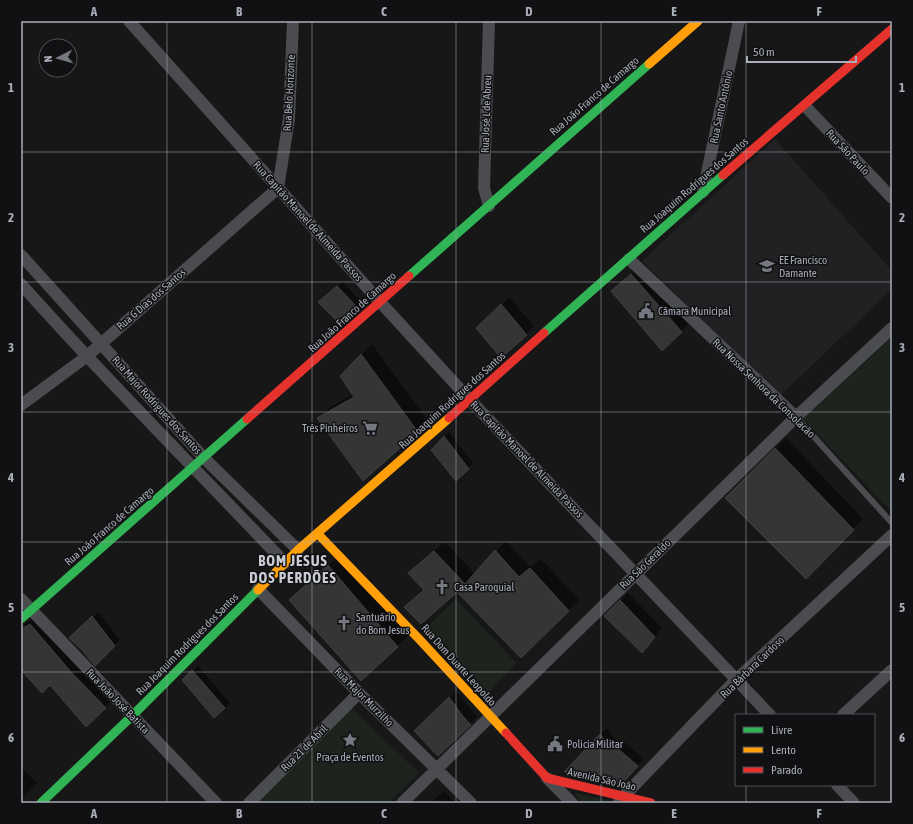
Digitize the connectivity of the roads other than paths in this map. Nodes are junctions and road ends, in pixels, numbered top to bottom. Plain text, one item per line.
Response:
1 (128, 21) edge
2 (292, 21) edge
3 (488, 21) edge
4 (698, 21) edge
5 (739, 21) edge
6 (892, 30) edge
7 (805, 106) junction
8 (278, 188) junction
9 (703, 192) junction
10 (892, 198) edge
11 (489, 206) junction
12 (21, 255) edge
13 (629, 259) junction
14 (21, 284) edge
15 (381, 303) junction
16 (892, 328) edge
17 (101, 343) junction
18 (86, 357) junction
19 (470, 400) junction
20 (21, 405) edge
21 (796, 417) junction
22 (204, 458) junction
23 (194, 467) junction
24 (892, 523) edge
25 (318, 534) junction
26 (892, 536) edge
27 (298, 550) junction
28 (285, 563) junction
29 (636, 573) junction
30 (258, 589) junction
31 (21, 600) edge
32 (31, 610) junction
33 (21, 619) edge
34 (892, 670) edge
35 (736, 680) junction
36 (359, 693) junction
37 (769, 714) edge
38 (844, 714) edge
39 (132, 716) junction
40 (489, 717) junction
41 (436, 769) junction
42 (547, 778) junction
43 (838, 786) edge
44 (620, 800) edge
45 (850, 802) edge
46 (41, 803) edge
47 (216, 803) edge
48 (249, 803) edge
49 (402, 803) edge
50 (471, 803) edge
51 (572, 803) edge
52 (651, 803) edge

1 - 8 street, Rua Capitão Manoel de Almeida Passos
2 - 8 street, Rua Belo Horizonte
3 - 11 street, Rua José L de Abreu
4 - 11 street, Rua João Franco de Camargo
5 - 9 street, Rua Santo Antônio
6 - 7 street, Rua Joaquim Rodrigues dos Santos
7 - 9 street, Rua Joaquim Rodrigues dos Santos
7 - 10 street, Rua São Paulo
8 - 15 street, Rua Capitão Manoel de Almeida Passos
8 - 17 street, Rua G Dias dos Santos
9 - 13 street, Rua Joaquim Rodrigues dos Santos
11 - 15 street, Rua João Franco de Camargo
12 - 17 street, Rua Major Rodrigues dos Santos
13 - 19 street, Rua Joaquim Rodrigues dos Santos
13 - 21 street, Rua Nossa Senhora da Consolacão
14 - 18 street, Rua Major Rodrigues dos Santos
15 - 19 street, Rua Capitão Manoel de Almeida Passos
15 - 22 street, Rua João Franco de Camargo
16 - 21 street, Rua São Geraldo
17 - 18 street, Rua G Dias dos Santos
17 - 22 street, Rua Major Rodrigues dos Santos
18 - 20 street, Rua G Dias dos Santos
18 - 23 street, Rua Major Rodrigues dos Santos
19 - 25 street, Rua Joaquim Rodrigues dos Santos
19 - 29 street, Rua Capitão Manoel de Almeida Passos
21 - 24 lane, Rua Nossa Senhora da Consolacão
21 - 29 street, Rua São Geraldo
22 - 23 street, Rua João Franco de Camargo
22 - 27 street, Rua Major Rodrigues dos Santos
23 - 28 street, Rua Major Rodrigues dos Santos
23 - 32 street, Rua João Franco de Camargo
25 - 27 street, Rua Joaquim Rodrigues dos Santos
25 - 40 street, Rua Dom Duarte Leopoldo
26 - 35 street, Rua Bárbara Cardoso
27 - 28 street, Rua Joaquim Rodrigues dos Santos
28 - 30 street, Rua Joaquim Rodrigues dos Santos
29 - 35 street, Rua Capitão Manoel de Almeida Passos
29 - 40 street, Rua São Geraldo
30 - 36 street, Rua Major Murzilho
30 - 39 street, Rua Joaquim Rodrigues dos Santos
31 - 32 street, Rua João José Batista
32 - 33 street, Rua João Franco de Camargo
32 - 39 street, Rua João José Batista
34 - 38 street
35 - 37 street, Rua Capitão Manoel de Almeida Passos
35 - 44 street, Rua Bárbara Cardoso
36 - 41 street, Rua Major Murzilho
36 - 48 street, Rua 21 de Abril
39 - 46 street, Rua Joaquim Rodrigues dos Santos
39 - 47 street, Rua João José Batista
40 - 41 street, Rua São Geraldo
40 - 42 street, Rua Dom Duarte Leopoldo
41 - 49 street, Rua São Geraldo
41 - 50 street, Rua Major Murzilho
42 - 44 street, Avenida São João
42 - 51 street
43 - 45 street
44 - 52 street, Avenida São João

